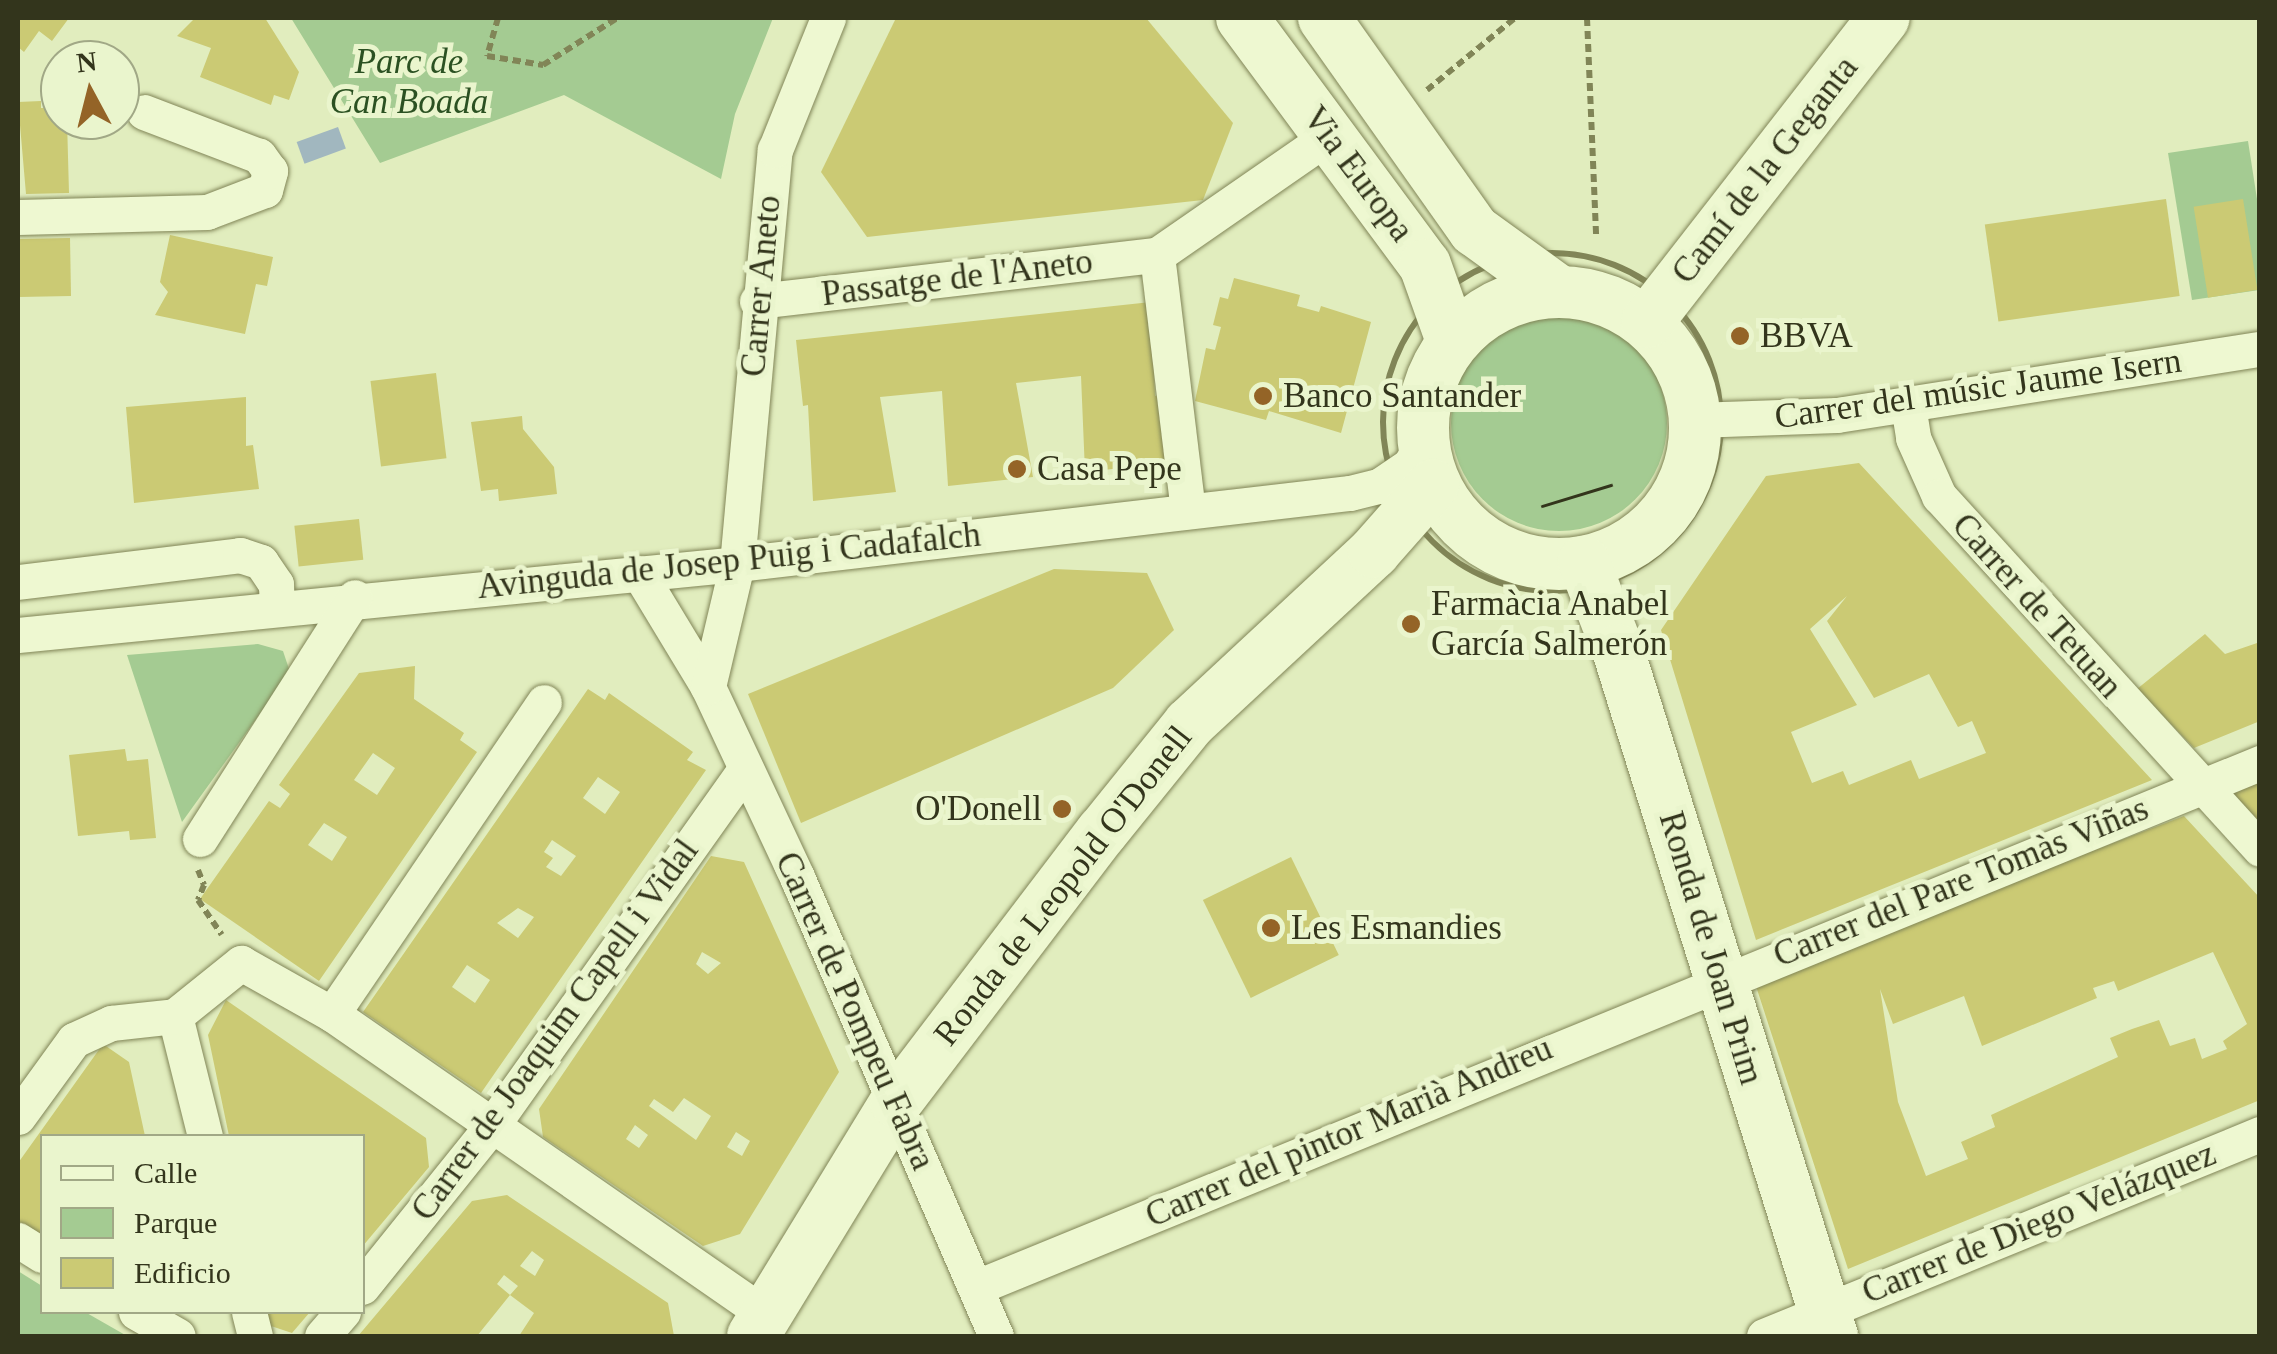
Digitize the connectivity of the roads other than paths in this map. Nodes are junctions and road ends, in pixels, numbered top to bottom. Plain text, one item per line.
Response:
1 (828, 18) edge
2 (1242, 18) edge
3 (1324, 18) edge
4 (1884, 18) edge
5 (144, 112) dead end
6 (1330, 136) junction
7 (18, 218) edge
8 (1157, 255) junction
9 (1557, 290) junction
10 (757, 301) junction
11 (1656, 310) junction
12 (1445, 320) junction
13 (2260, 349) edge
14 (1908, 406) junction
15 (1708, 420) junction
16 (1421, 481) junction
17 (1188, 511) junction
18 (737, 564) junction
19 (639, 574) junction
20 (1589, 574) junction
21 (18, 582) edge
22 (355, 597) junction
23 (277, 607) junction
24 (18, 636) edge
25 (708, 688) junction
26 (544, 702) dead end
27 (2260, 764) edge
28 (745, 770) junction
29 (2200, 787) junction
30 (200, 838) road end
31 (2260, 849) edge
32 (1722, 979) junction
33 (332, 1014) junction
34 (175, 1016) junction
35 (896, 1102) junction
36 (18, 1117) edge
37 (493, 1124) junction
38 (204, 1134) edge
39 (2260, 1134) edge
40 (18, 1240) edge
41 (40, 1254) edge
42 (365, 1283) edge
43 (976, 1287) junction
44 (140, 1314) edge
45 (340, 1314) edge
46 (1827, 1323) edge
47 (760, 1326) edge
48 (178, 1336) edge
49 (322, 1336) edge
50 (996, 1336) edge
51 (1764, 1336) edge

1 - 10 street, Carrer Aneto
2 - 6 street, Via Europa
3 - 9 street, Via Europa
4 - 11 street, Camí de la Geganta
5 - 7 street
6 - 8 street, Passatge de l'Aneto
6 - 12 street, Via Europa
8 - 10 street, Passatge de l'Aneto
8 - 17 street
9 - 11 street
9 - 12 street
10 - 18 street, Carrer Aneto
11 - 15 street
12 - 16 street
13 - 14 street, Carrer del músic Jaume Isern
14 - 15 street, Carrer del músic Jaume Isern
14 - 29 street, Carrer de Tetuan
15 - 20 street
16 - 17 street, Avinguda de Josep Puig i Cadafalch
16 - 20 street
16 - 35 street, Ronda de Leopold O'Donell
17 - 18 street, Avinguda de Josep Puig i Cadafalch
18 - 19 street, Avinguda de Josep Puig i Cadafalch
18 - 25 street
19 - 22 street, Avinguda de Josep Puig i Cadafalch
19 - 25 street, Carrer de Pompeu Fabra
20 - 32 street, Ronda de Joan Prim
21 - 23 street
22 - 23 street, Avinguda de Josep Puig i Cadafalch
22 - 30 street
23 - 24 street, Avinguda de Josep Puig i Cadafalch
25 - 28 street, Carrer de Pompeu Fabra
26 - 33 street
27 - 29 street
28 - 35 street, Carrer de Pompeu Fabra
28 - 37 street, Carrer de Joaquim Capell i Vidal
29 - 31 street, Carrer de Tetuan
29 - 32 street, Carrer del Pare Tomàs Viñas
32 - 43 street, Carrer del pintor Marià Andreu
32 - 46 street, Ronda de Joan Prim
33 - 34 street
33 - 37 street
34 - 36 street
34 - 38 street
35 - 43 street, Carrer de Pompeu Fabra
35 - 47 street, Ronda de Leopold O'Donell
37 - 42 street, Carrer de Joaquim Capell i Vidal
37 - 47 street
39 - 46 street, Carrer de Diego Velázquez
40 - 41 street
43 - 50 street, Carrer de Pompeu Fabra
44 - 48 street
45 - 49 street
46 - 51 street, Carrer de Diego Velázquez

